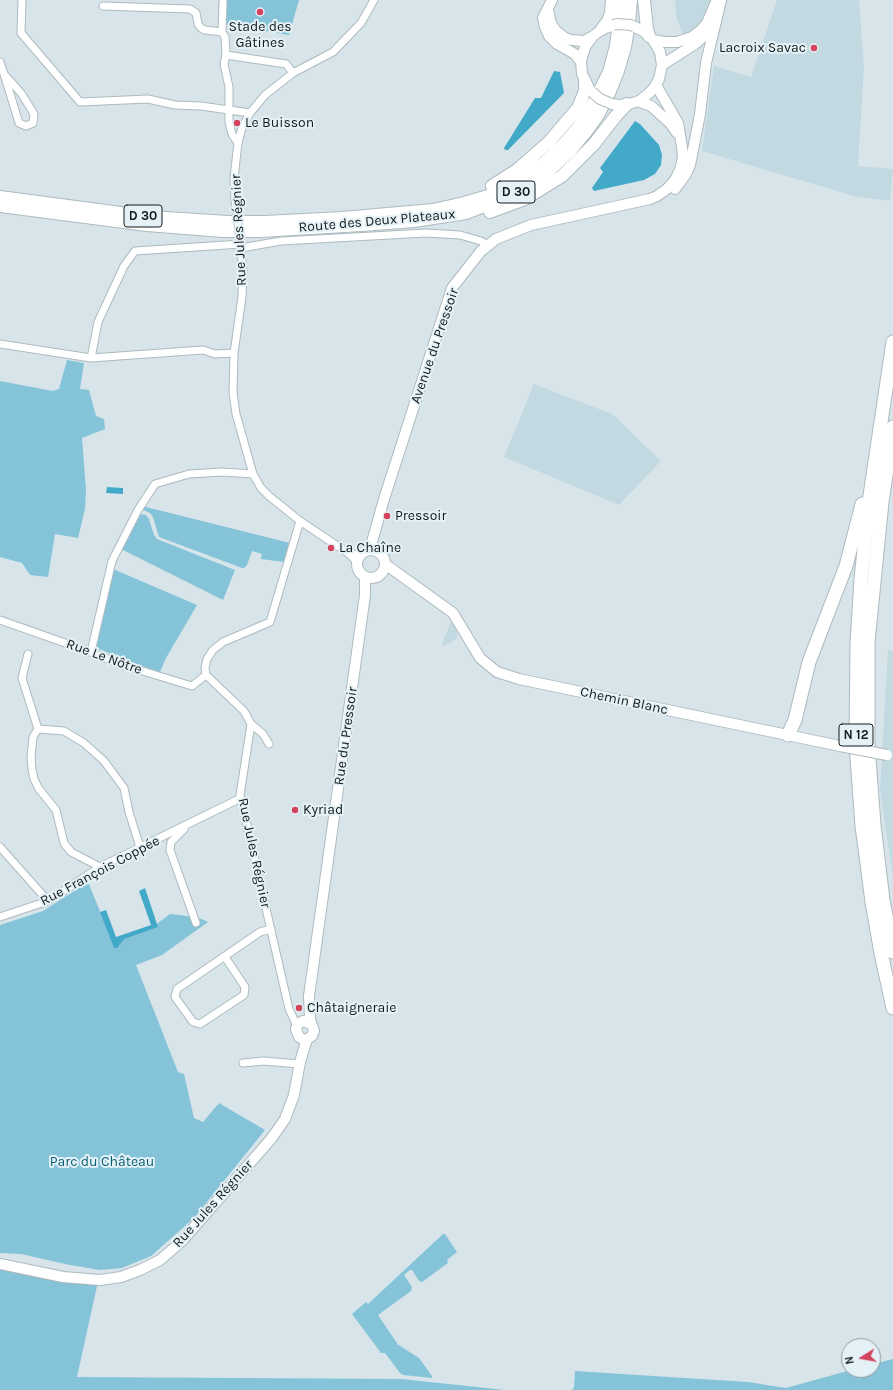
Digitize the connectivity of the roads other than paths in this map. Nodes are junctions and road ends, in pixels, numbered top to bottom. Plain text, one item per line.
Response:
1 (22, 0) edge
2 (374, 0) edge
3 (612, 0) edge
4 (622, 0) edge
5 (631, 0) edge
6 (644, 0) edge
7 (716, 0) edge
8 (721, 0) edge
9 (223, 2) dead end
10 (550, 4) edge
11 (103, 6) dead end
12 (603, 30) junction
13 (222, 32) junction
14 (651, 38) junction
15 (226, 55) junction
16 (0, 62) edge
17 (581, 62) junction
18 (662, 65) junction
19 (294, 73) junction
20 (4, 74) junction
21 (656, 85) junction
22 (589, 87) junction
23 (633, 103) junction
24 (229, 110) junction
25 (250, 113) junction
26 (680, 137) junction
27 (238, 143) junction
28 (0, 197) edge
29 (0, 206) edge
30 (588, 213) junction
31 (342, 218) junction
32 (414, 221) junction
33 (469, 237) junction
34 (240, 244) junction
35 (488, 246) junction
36 (480, 252) junction
37 (893, 342) edge
38 (0, 344) edge
39 (234, 353) junction
40 (91, 358) junction
41 (893, 427) edge
42 (876, 460) junction
43 (254, 474) junction
44 (300, 521) junction
45 (374, 550) junction
46 (358, 558) junction
47 (377, 573) junction
48 (0, 620) edge
49 (91, 652) junction
50 (28, 654) dead end
51 (206, 675) junction
52 (251, 724) junction
53 (38, 729) junction
54 (788, 735) junction
55 (269, 744) dead end
56 (890, 756) edge
57 (240, 798) junction
58 (190, 824) junction
59 (0, 847) edge
60 (140, 847) junction
61 (100, 867) junction
62 (48, 901) junction
63 (0, 917) edge
64 (196, 923) dead end
65 (271, 929) junction
66 (893, 952) edge
67 (225, 957) junction
68 (309, 996) junction
69 (893, 1008) edge
70 (299, 1024) junction
71 (311, 1024) junction
72 (303, 1038) junction
73 (243, 1063) dead end
74 (299, 1063) junction
75 (0, 1264) edge

1 - 24 street
2 - 19 street, Rue Jules Régnier
3 - 12 main road
4 - 31 main road, Route des Deux Plateaux / D 30
5 - 32 main road, Route des Deux Plateaux / D 30
6 - 14 main road
7 - 14 street
8 - 18 street
8 - 30 street, Avenue du Pressoir
9 - 13 street
10 - 12 street
10 - 17 street
11 - 13 street
12 - 14 street, bridge
12 - 17 street
13 - 15 street
14 - 18 street
15 - 19 street
15 - 24 street
16 - 20 street
17 - 22 street
18 - 21 street
19 - 25 street, Rue Jules Régnier
20 - 20 street
21 - 23 street
21 - 26 street, D 30
22 - 23 street, bridge
22 - 31 main road
23 - 26 street, D 30
23 - 32 main road
24 - 25 street
24 - 27 street
25 - 27 street, Rue Jules Régnier
26 - 30 street, Avenue du Pressoir / D 30
27 - 34 street, Rue Jules Régnier, bridge
28 - 31 main road, Route des Deux Plateaux / D 30
29 - 32 main road, Route des Deux Plateaux / D 30
30 - 35 street, Avenue du Pressoir / D 30
33 - 34 street
33 - 35 street
33 - 36 street
34 - 39 street, Rue Jules Régnier
34 - 40 street
35 - 36 street, Avenue du Pressoir / D 30
36 - 45 street, Avenue du Pressoir / D 30
37 - 42 highway, N 12
38 - 40 street
39 - 40 street
39 - 43 street, Rue Jules Régnier
41 - 66 highway, N 12
42 - 54 highway
42 - 69 highway, N 12
43 - 44 street, Rue Jules Régnier
43 - 49 street
44 - 46 street, Rue Jules Régnier
44 - 51 street
45 - 46 street
45 - 47 street
46 - 47 street
47 - 54 street, Chemin Blanc
47 - 68 street, Rue du Pressoir
48 - 49 street, Rue Le Nôtre
49 - 51 street, Rue Le Nôtre
50 - 53 street
51 - 52 street
52 - 55 street
52 - 57 street, Rue Jules Régnier
53 - 60 street
53 - 61 street
54 - 56 street, Chemin Blanc, bridge
57 - 58 street, Rue François Coppée
57 - 65 street, Rue Jules Régnier
58 - 60 street, Rue François Coppée
58 - 64 street
59 - 62 street
60 - 61 street, Rue François Coppée
61 - 62 street, Rue François Coppée
62 - 63 street, Rue François Coppée
65 - 67 street
65 - 70 street, Rue Jules Régnier
67 - 67 street
68 - 70 street, Rue du Pressoir
68 - 71 street, Rue du Pressoir
70 - 71 street
70 - 72 street
71 - 72 street
72 - 74 street
73 - 74 street
74 - 75 street, Rue Jules Régnier

